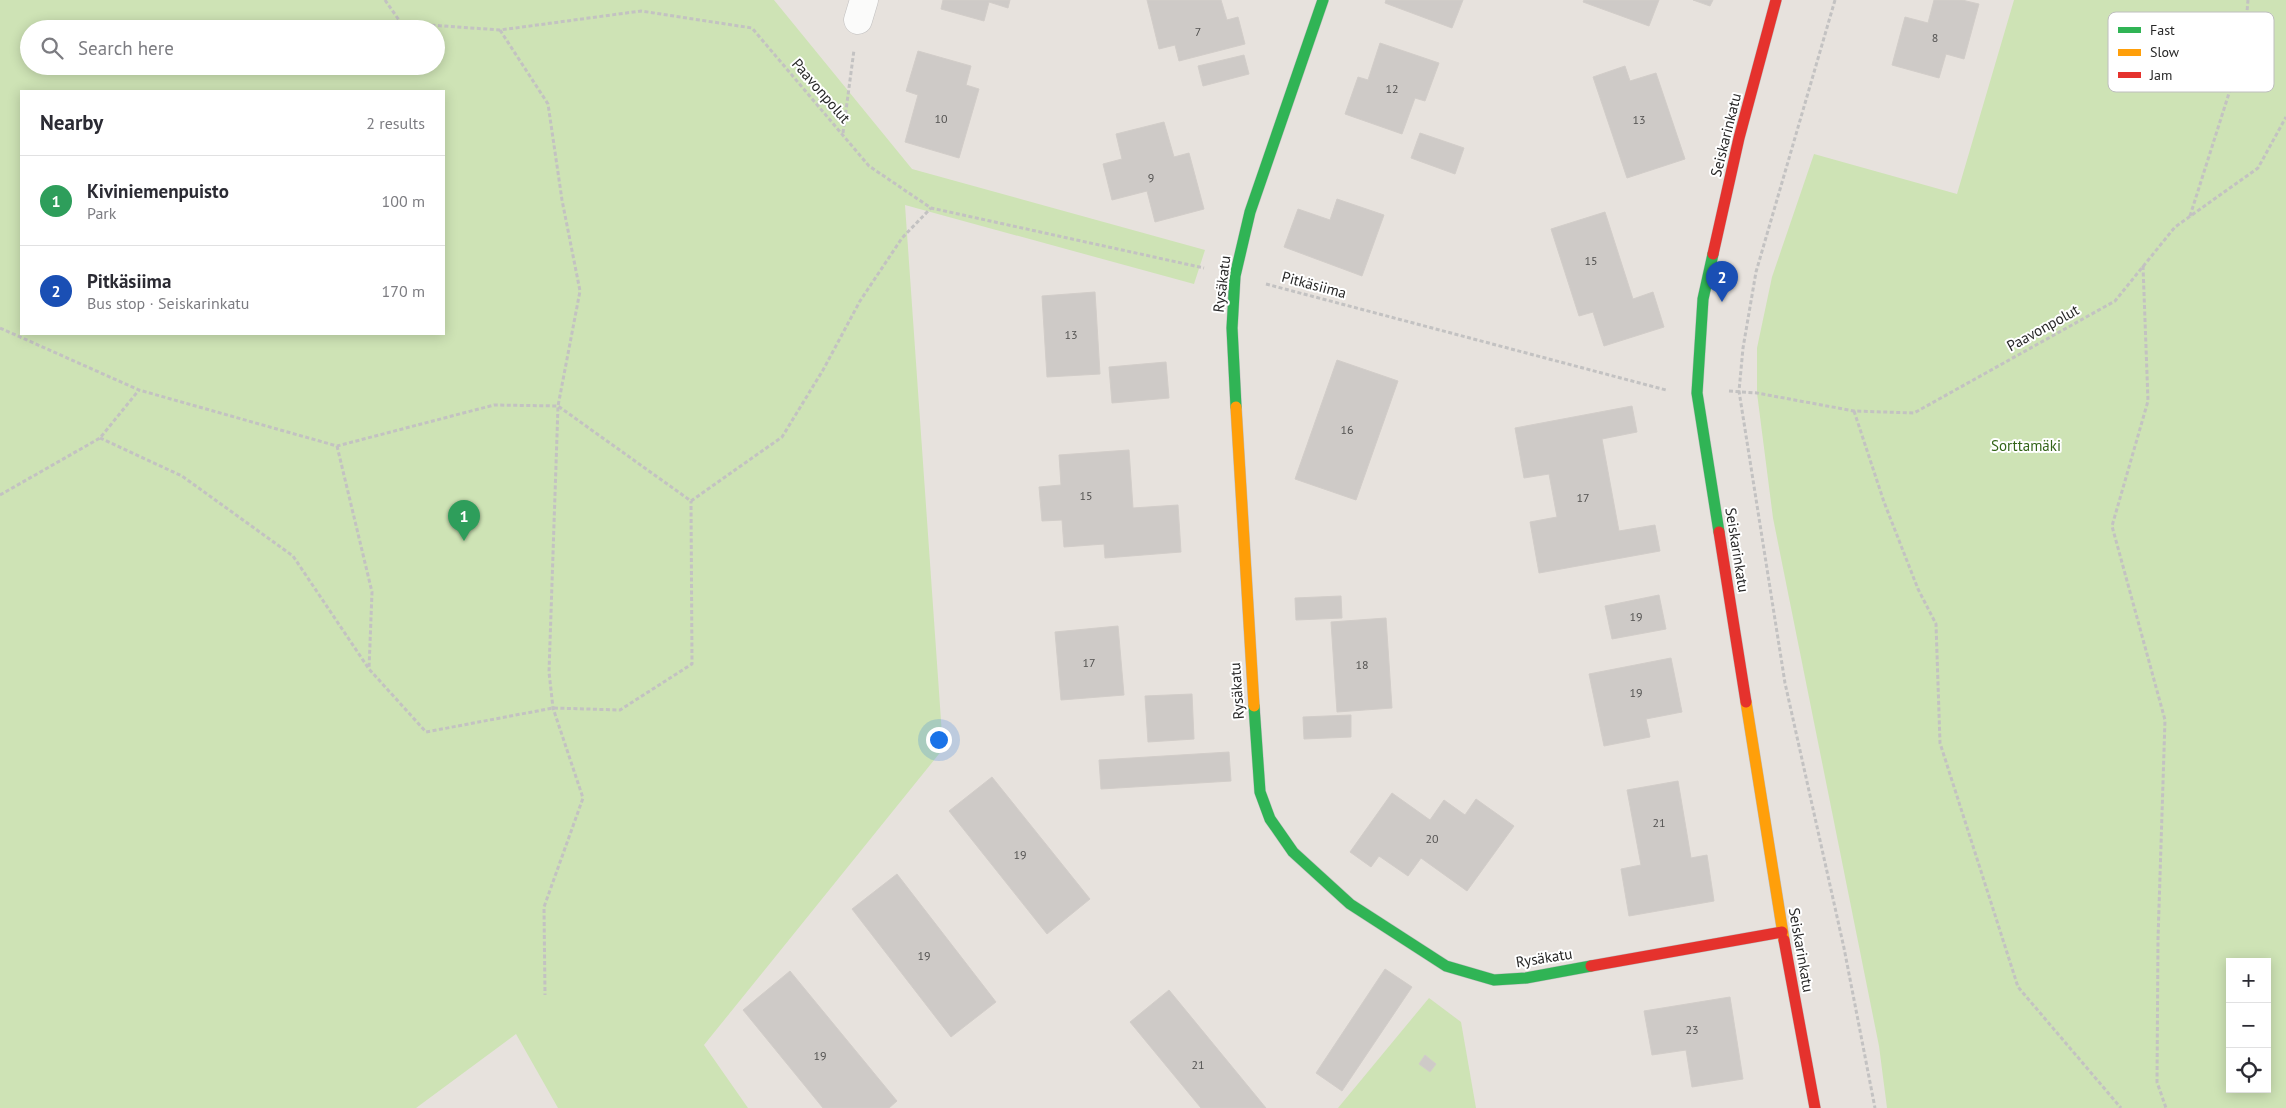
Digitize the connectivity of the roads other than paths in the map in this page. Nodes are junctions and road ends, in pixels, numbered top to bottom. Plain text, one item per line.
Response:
1 (1323, 0) edge
2 (1776, 0) edge
3 (1782, 932) junction
4 (1815, 1108) edge

1 - 3 street, Rysäkatu
2 - 3 street, Seiskarinkatu
3 - 4 street, Seiskarinkatu

